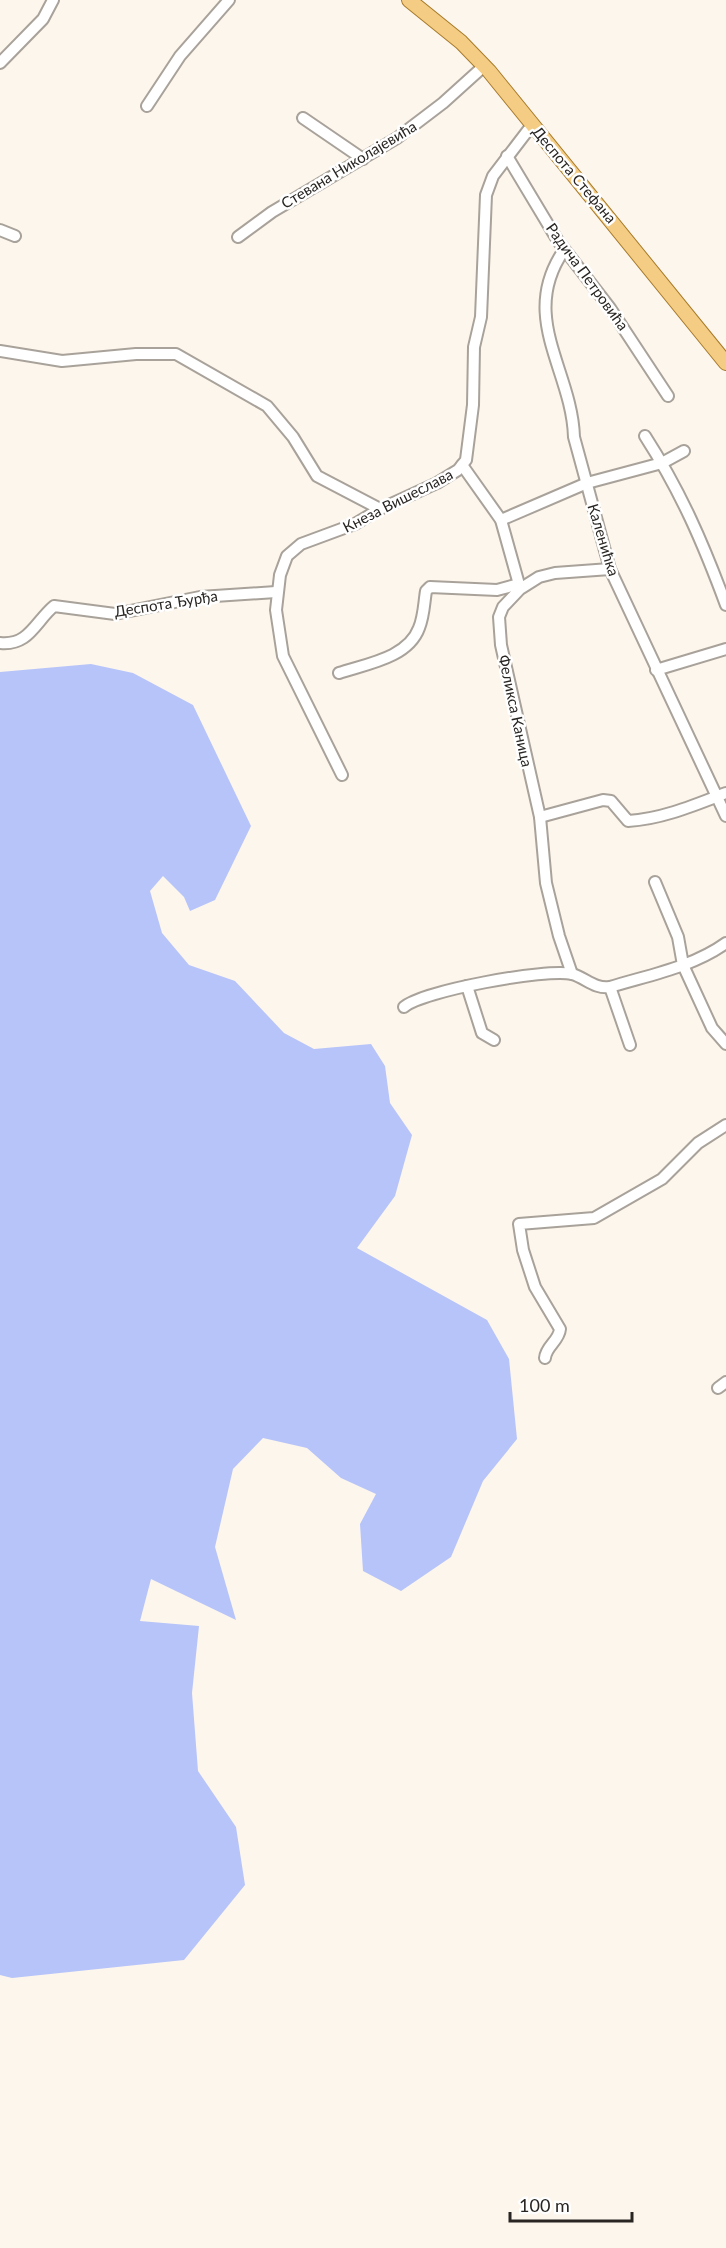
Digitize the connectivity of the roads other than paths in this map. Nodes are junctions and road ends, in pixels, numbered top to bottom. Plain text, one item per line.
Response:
1 (53, 0) edge
2 (230, 0) edge
3 (408, 0) edge
4 (0, 63) edge
5 (484, 66) junction
6 (147, 106) dead end
7 (303, 118) dead end
8 (532, 124) junction
9 (507, 156) junction
10 (363, 159) junction
11 (0, 230) edge
12 (15, 236) dead end
13 (238, 237) dead end
14 (564, 250) junction
15 (0, 351) edge
16 (726, 363) edge
17 (668, 396) dead end
18 (645, 436) dead end
19 (684, 450) dead end
20 (662, 463) junction
21 (462, 465) junction
22 (587, 483) junction
23 (380, 509) junction
24 (501, 520) junction
25 (610, 569) junction
26 (520, 586) junction
27 (276, 592) junction
28 (726, 605) edge
29 (0, 644) edge
30 (726, 649) edge
31 (656, 670) junction
32 (339, 672) dead end
33 (342, 775) dead end
34 (722, 794) edge
35 (726, 816) edge
36 (540, 817) junction
37 (655, 882) dead end
38 (726, 943) edge
39 (683, 965) junction
40 (572, 974) junction
41 (467, 986) junction
42 (610, 987) junction
43 (404, 1007) dead end
44 (494, 1040) dead end
45 (630, 1044) dead end
46 (726, 1044) edge
47 (726, 1125) edge
48 (545, 1358) dead end

1 - 4 street
2 - 6 street
3 - 5 main road, Деспота Стефана
5 - 8 main road, Деспота Стефана
5 - 10 street, Стевана Николајевића
7 - 10 street
8 - 9 street, Кнеза Вишеслава
8 - 16 main road, Деспота Стефана
9 - 14 street, Радича Петровића
9 - 21 street, Кнеза Вишеслава
10 - 13 street, Стевана Николајевића
11 - 12 street
14 - 17 street, Радича Петровића
14 - 22 street, Каленићка
15 - 23 street
18 - 20 street
19 - 20 street
20 - 22 street
20 - 28 street
21 - 23 street, Кнеза Вишеслава
21 - 24 street
22 - 24 street
22 - 25 street, Каленићка
23 - 27 street, Кнеза Вишеслава
24 - 26 street
25 - 26 street
25 - 31 street, Каленићка
26 - 32 street
26 - 36 street, Феликса Каница
27 - 29 street, Деспота Ђурђа
27 - 33 street, Кнеза Вишеслава
30 - 31 street
31 - 34 street, Каленићка
34 - 35 street, Каленићка
34 - 36 street
36 - 40 street, Феликса Каница
37 - 39 street
38 - 39 street
39 - 42 street
39 - 46 street
40 - 41 street
40 - 42 street
41 - 43 street
41 - 44 street
42 - 45 street
47 - 48 street

